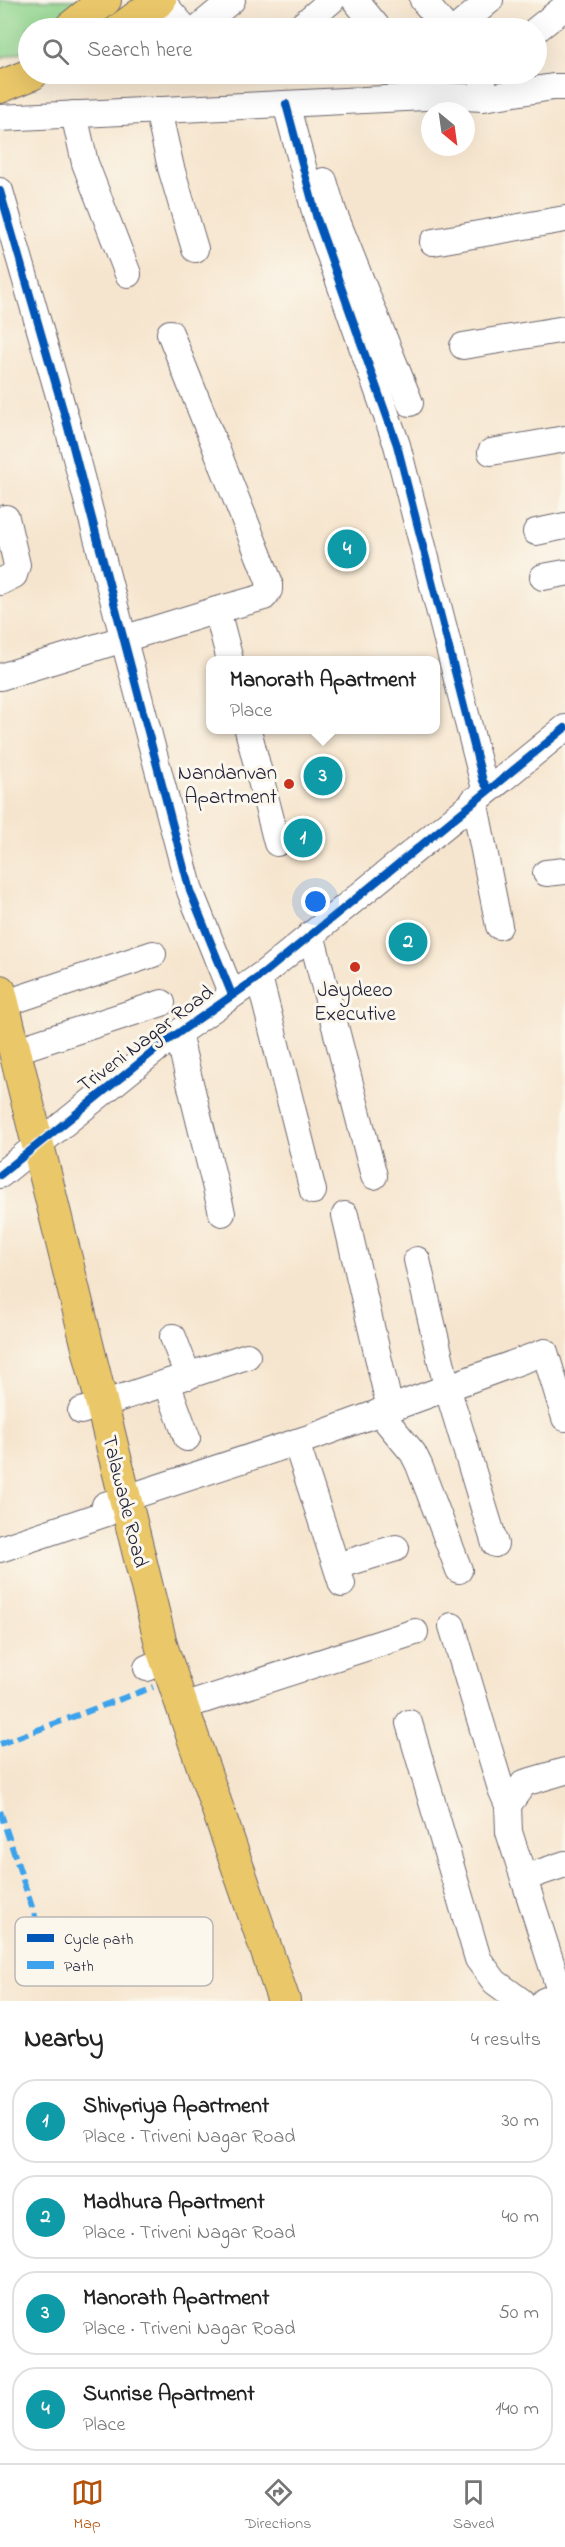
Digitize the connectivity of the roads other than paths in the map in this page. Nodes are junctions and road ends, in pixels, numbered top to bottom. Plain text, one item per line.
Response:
1 (105, 0) edge
2 (160, 0) edge
3 (232, 0) edge
4 (332, 0) edge
5 (355, 0) edge
6 (423, 0) edge
7 (490, 0) edge
8 (82, 18) edge
9 (136, 18) edge
10 (176, 18) edge
11 (210, 18) edge
12 (311, 18) edge
13 (370, 18) edge
14 (438, 18) edge
15 (469, 18) edge
16 (18, 80) edge
17 (474, 84) edge
18 (0, 87) edge
19 (293, 104) junction
20 (158, 110) junction
21 (74, 114) junction
22 (0, 118) edge
23 (0, 191) edge
24 (565, 219) edge
25 (433, 242) dead end
26 (195, 249) dead end
27 (128, 274) dead end
28 (565, 329) edge
29 (170, 333) dead end
30 (464, 346) dead end
31 (410, 403) dead end
32 (565, 440) edge
33 (491, 452) dead end
34 (6, 518) dead end
35 (565, 526) edge
36 (536, 532) dead end
37 (0, 582) edge
38 (217, 610) junction
39 (124, 638) junction
40 (229, 656) edge
41 (0, 677) edge
42 (565, 728) edge
43 (249, 734) edge
44 (481, 794) junction
45 (277, 843) dead end
46 (499, 926) dead end
47 (311, 934) junction
48 (153, 954) dead end
49 (259, 977) junction
50 (232, 995) junction
51 (2, 997) edge
52 (162, 1003) dead end
53 (178, 1034) junction
54 (14, 1051) junction
55 (0, 1081) edge
56 (19, 1160) edge
57 (374, 1176) dead end
58 (313, 1191) dead end
59 (222, 1213) dead end
60 (345, 1215) dead end
61 (417, 1260) dead end
62 (173, 1337) dead end
63 (247, 1356) dead end
64 (177, 1380) junction
65 (447, 1387) junction
66 (92, 1408) junction
67 (385, 1410) junction
68 (565, 1418) edge
69 (187, 1438) dead end
70 (297, 1442) junction
71 (112, 1506) junction
72 (495, 1544) dead end
73 (396, 1548) dead end
74 (0, 1549) edge
75 (459, 1570) dead end
76 (453, 1626) dead end
77 (415, 1632) dead end
78 (156, 1664) junction
79 (182, 1707) junction
80 (409, 1723) dead end
81 (565, 1771) edge
82 (508, 1804) junction
83 (565, 1864) edge
84 (524, 1878) junction
85 (558, 1997) edge
86 (262, 2001) edge
87 (284, 2001) edge
88 (521, 2001) edge

1 - 8 main road
2 - 9 main road
2 - 10 street
3 - 11 street
4 - 12 street
5 - 13 street
6 - 14 street
7 - 15 street
16 - 18 main road
17 - 19 street
19 - 20 street
19 - 31 street
19 - 44 street
20 - 21 street
20 - 26 street
21 - 22 street
21 - 27 street
23 - 39 street
24 - 25 street
28 - 30 street
29 - 38 street
32 - 33 street
34 - 37 street
35 - 36 street
38 - 39 street
38 - 40 street
39 - 41 street
39 - 50 street
42 - 44 street, Triveni Nagar Road
43 - 45 street
44 - 46 street
44 - 47 street, Triveni Nagar Road
47 - 49 street, Triveni Nagar Road
47 - 57 street
48 - 51 street
49 - 50 street, Triveni Nagar Road
49 - 58 street
50 - 53 street, Triveni Nagar Road
51 - 54 main road, Talawade Road
52 - 54 street
53 - 56 street, Triveni Nagar Road
53 - 59 street
54 - 56 main road, Talawade Road
55 - 56 main road, Talawade Road
56 - 66 main road, Talawade Road
60 - 67 street
61 - 65 street
62 - 64 street
63 - 64 street
64 - 66 street
64 - 69 street
65 - 67 street
65 - 68 street
65 - 72 street
66 - 71 main road, Talawade Road
67 - 70 street
67 - 75 street
70 - 71 street
70 - 73 street
71 - 74 street
71 - 78 main road, Talawade Road
76 - 82 street
77 - 79 street
78 - 79 main road, Talawade Road
78 - 86 main road, Talawade Road
79 - 87 main road, Talawade Road
80 - 88 street
81 - 82 street
82 - 84 street
83 - 84 street
84 - 85 street

